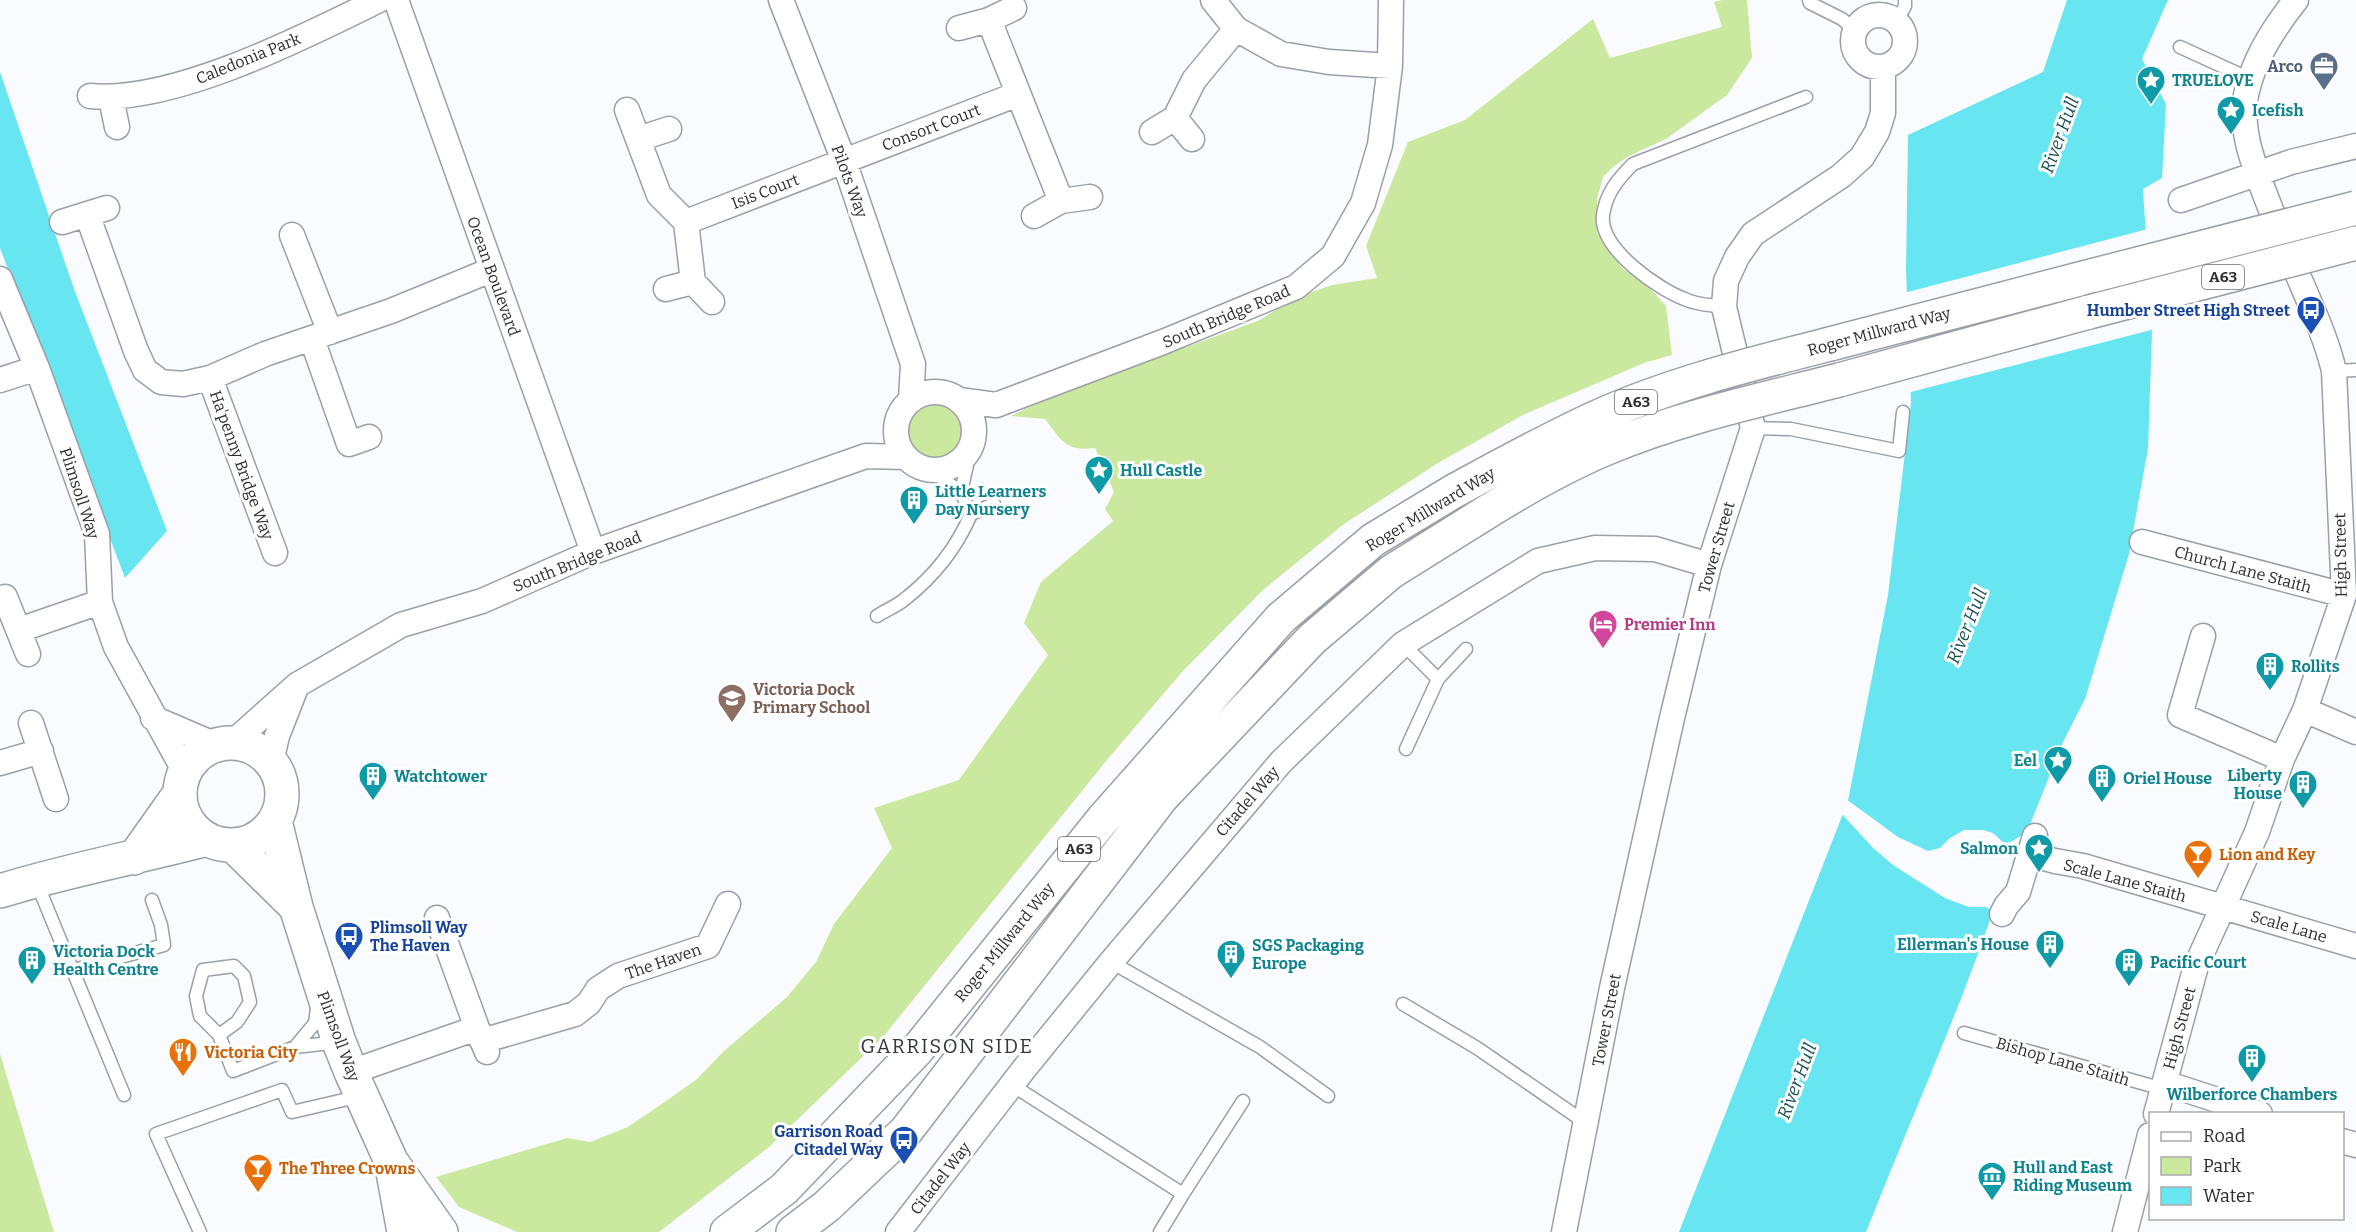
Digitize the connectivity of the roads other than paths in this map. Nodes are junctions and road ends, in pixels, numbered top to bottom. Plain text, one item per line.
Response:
1 (379, 0) edge
2 (396, 0) edge
3 (781, 0) edge
4 (1214, 0) edge
5 (1391, 0) edge
6 (1809, 0) edge
7 (2296, 0) edge
8 (1014, 8) dead end
9 (1901, 10) edge
10 (989, 20) junction
11 (958, 28) dead end
12 (1236, 29) junction
13 (1855, 30) junction
14 (2180, 47) dead end
15 (1390, 66) junction
16 (1879, 68) junction
17 (2250, 79) junction
18 (1018, 94) junction
19 (1806, 97) dead end
20 (627, 110) dead end
21 (1175, 118) junction
22 (117, 127) dead end
23 (669, 129) dead end
24 (1152, 132) dead end
25 (638, 139) junction
26 (1192, 139) dead end
27 (2356, 146) edge
28 (844, 161) junction
29 (2257, 173) junction
30 (1090, 197) dead end
31 (2181, 200) dead end
32 (1061, 201) junction
33 (2351, 208) edge
34 (1034, 216) dead end
35 (62, 222) dead end
36 (686, 222) junction
37 (292, 235) dead end
38 (2356, 243) edge
39 (491, 270) junction
40 (0, 279) edge
41 (693, 282) junction
42 (666, 289) dead end
43 (712, 302) dead end
44 (1724, 307) junction
45 (321, 336) junction
46 (913, 364) junction
47 (37, 368) junction
48 (2345, 371) edge
49 (210, 378) junction
50 (0, 380) edge
51 (954, 397) junction
52 (911, 400) junction
53 (996, 405) junction
54 (1903, 412) dead end
55 (898, 421) junction
56 (1753, 428) junction
57 (369, 437) dead end
58 (973, 441) junction
59 (866, 456) junction
60 (906, 457) junction
61 (928, 469) junction
62 (961, 492) junction
63 (994, 504) dead end
64 (971, 514) junction
65 (2142, 542) dead end
66 (593, 552) junction
67 (275, 553) dead end
68 (1709, 565) junction
69 (2344, 595) junction
70 (5, 597) dead end
71 (100, 602) junction
72 (878, 616) dead end
73 (19, 630) junction
74 (2203, 636) dead end
75 (1403, 645) junction
76 (1466, 649) dead end
77 (28, 654) dead end
78 (1438, 679) junction
79 (297, 685) junction
80 (2305, 710) junction
81 (153, 718) junction
82 (31, 723) dead end
83 (2356, 732) edge
84 (224, 744) junction
85 (1406, 749) dead end
86 (40, 751) junction
87 (2282, 759) junction
88 (271, 762) junction
89 (0, 763) edge
90 (182, 782) junction
91 (56, 799) dead end
92 (275, 821) junction
93 (220, 842) junction
94 (134, 858) junction
95 (35, 880) junction
96 (0, 891) edge
97 (153, 900) dead end
98 (728, 904) dead end
99 (296, 907) junction
100 (2222, 907) junction
101 (2002, 914) dead end
102 (437, 918) dead end
103 (2356, 946) edge
104 (1111, 962) junction
105 (74, 970) junction
106 (318, 978) junction
107 (1403, 1004) dead end
108 (1964, 1033) dead end
109 (219, 1035) junction
110 (482, 1040) junction
111 (339, 1042) junction
112 (295, 1047) junction
113 (356, 1084) junction
114 (1012, 1085) junction
115 (2164, 1086) junction
116 (123, 1095) dead end
117 (1328, 1096) dead end
118 (1243, 1101) dead end
119 (2156, 1112) edge
120 (2255, 1112) edge
121 (1586, 1123) junction
122 (2149, 1142) edge
123 (391, 1161) junction
124 (1183, 1194) junction
125 (200, 1232) edge
126 (404, 1232) edge
127 (441, 1232) edge
128 (727, 1232) edge
129 (793, 1232) edge
130 (898, 1232) edge
131 (1160, 1232) edge
132 (1564, 1232) edge
133 (2125, 1232) edge

1 - 22 street, Caledonia Park
2 - 39 street, Ocean Boulevard
3 - 28 street, Pilots Way
4 - 12 street
5 - 15 street, South Bridge Road
6 - 13 lane
7 - 17 street, High Street
8 - 10 street
9 - 13 street
9 - 16 street
10 - 11 street
10 - 18 street
12 - 15 street
12 - 21 street
13 - 16 street
14 - 17 lane
15 - 53 street, South Bridge Road
16 - 44 street
17 - 29 street, High Street
18 - 28 street, Consort Court
18 - 32 street
19 - 44 lane
20 - 25 street
21 - 24 street
21 - 26 street
23 - 25 street
25 - 36 street
27 - 29 street
28 - 36 street, Isis Court
28 - 46 street, Pilots Way
29 - 31 street
29 - 48 street, High Street
30 - 32 street
32 - 34 street
33 - 128 main road, Roger Millward Way / A63, bridge
35 - 49 street, Ha'penny Bridge Way
36 - 41 street
37 - 45 street
38 - 129 main road, Roger Millward Way / A63, bridge
39 - 45 street, Ha'penny Bridge Way
39 - 66 street, Ocean Boulevard
40 - 47 street, Plimsoll Way
41 - 42 street
41 - 43 street
44 - 56 street
45 - 49 street, Ha'penny Bridge Way
45 - 57 street
46 - 51 street
46 - 52 street, Pilots Way
47 - 50 street
47 - 71 street, Plimsoll Way
48 - 69 street, High Street
49 - 67 street, Ha'penny Bridge Way
51 - 52 street
51 - 53 street, South Bridge Road
51 - 58 street
52 - 55 street
53 - 58 street
54 - 56 lane
55 - 59 street, South Bridge Road
55 - 60 street
56 - 68 street, Tower Street
58 - 61 street
58 - 62 lane
59 - 60 street, South Bridge Road
59 - 66 street, South Bridge Road
60 - 61 street
61 - 62 lane
62 - 64 lane
63 - 64 lane
64 - 72 lane
65 - 69 street, Church Lane Staith
66 - 79 street, South Bridge Road
68 - 75 street, Citadel Way
68 - 121 street, Tower Street
69 - 80 street, High Street
70 - 73 street
71 - 73 street
71 - 81 street, Plimsoll Way
73 - 77 street
74 - 87 street
75 - 78 lane
75 - 104 street, Citadel Way
76 - 78 lane
78 - 85 lane
79 - 84 street, South Bridge Road
79 - 88 street
80 - 83 street
80 - 87 street, High Street
81 - 84 street
81 - 90 street, Plimsoll Way
82 - 86 street
84 - 88 main road
84 - 90 main road
86 - 89 street
86 - 91 street
87 - 100 street, High Street
88 - 92 main road
90 - 93 main road
90 - 94 main road
92 - 93 main road
92 - 99 main road, Plimsoll Way
93 - 94 main road
93 - 99 main road, Plimsoll Way
94 - 95 main road
95 - 96 main road
95 - 105 lane
97 - 105 lane
98 - 110 street, The Haven
99 - 106 main road, Plimsoll Way
100 - 101 street, Scale Lane Staith
100 - 103 street, Scale Lane
100 - 115 street, High Street
102 - 110 street
104 - 114 street, Citadel Way
104 - 117 lane
105 - 116 lane
106 - 111 main road, Plimsoll Way
106 - 112 lane
107 - 121 lane
108 - 115 lane, Bishop Lane Staith
109 - 109 lane
109 - 112 lane
110 - 113 street, The Haven
111 - 112 lane
111 - 113 main road, Plimsoll Way
113 - 123 main road, Plimsoll Way
113 - 125 lane
114 - 124 lane
114 - 130 street, Citadel Way
115 - 119 street, High Street
115 - 120 street
118 - 124 lane
121 - 132 street, Tower Street
122 - 133 street
123 - 126 main road, Plimsoll Way
123 - 127 main road, Plimsoll Way
124 - 131 lane

